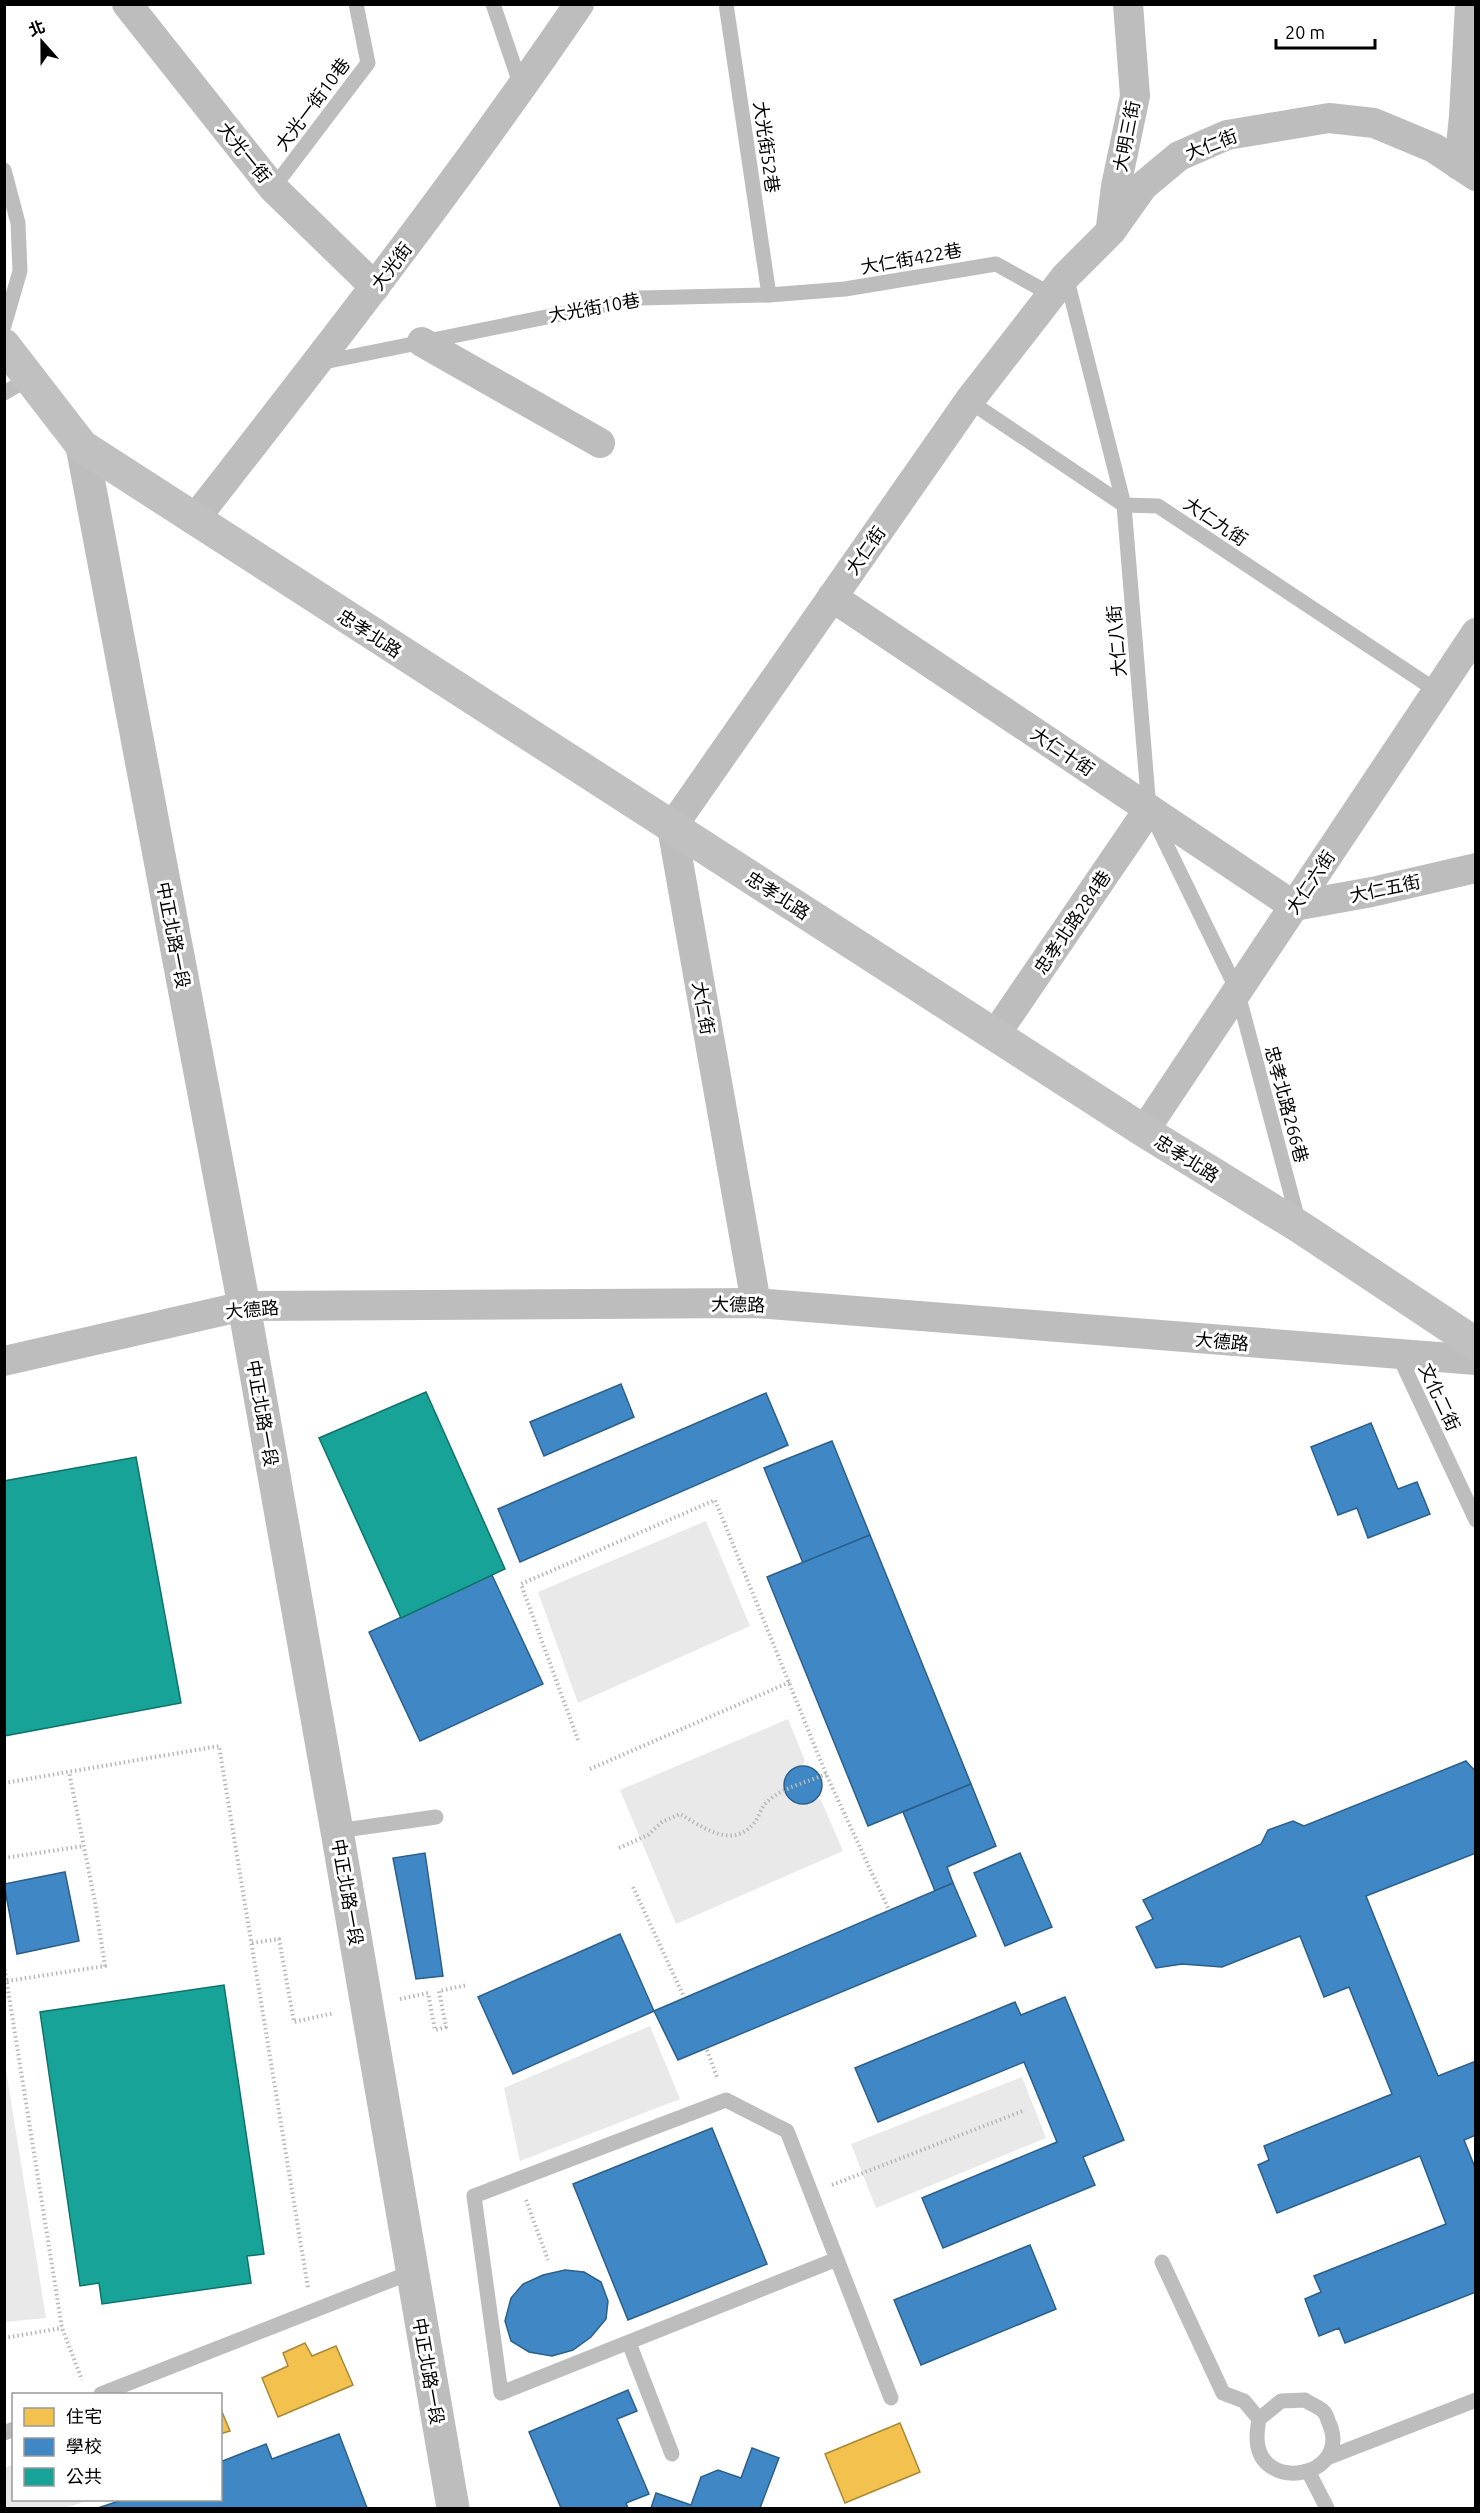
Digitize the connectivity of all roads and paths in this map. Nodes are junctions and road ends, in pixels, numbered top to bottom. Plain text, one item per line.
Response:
1 (127, 4) edge
2 (356, 4) edge
3 (493, 4) edge
4 (579, 4) edge
5 (726, 4) edge
6 (1128, 4) edge
7 (1470, 4) edge
8 (522, 89) junction
9 (4, 170) edge
10 (1467, 170) edge
11 (273, 188) junction
12 (1111, 231) junction
13 (1059, 286) junction
14 (375, 287) junction
15 (769, 296) junction
16 (4, 326) edge
17 (422, 342) junction
18 (4, 345) edge
19 (316, 364) junction
20 (17, 385) edge
21 (969, 400) junction
22 (600, 443) dead end
23 (82, 446) junction
24 (1124, 505) junction
25 (194, 520) junction
26 (832, 597) junction
27 (1476, 633) edge
28 (1437, 691) junction
29 (1149, 809) junction
30 (672, 826) junction
31 (1476, 868) edge
32 (1294, 906) junction
33 (1238, 990) junction
34 (995, 1035) junction
35 (1144, 1131) junction
36 (1300, 1227) junction
37 (756, 1303) junction
38 (244, 1306) junction
39 (1476, 1344) edge
40 (1399, 1356) junction
41 (1476, 1360) edge
42 (4, 1361) edge
43 (1476, 1520) edge
44 (790, 1682) junction
45 (578, 1740) dead end
46 (590, 1769) dead end
47 (69, 1772) junction
48 (826, 1774) junction
49 (4, 1783) edge
50 (436, 1816) dead end
51 (337, 1831) junction
52 (84, 1846) junction
53 (619, 1848) dead end
54 (4, 1858) edge
55 (633, 1887) dead end
56 (889, 1910) dead end
57 (252, 1943) junction
58 (4, 1965) edge
59 (7, 1981) junction
60 (467, 1985) dead end
61 (428, 1993) dead end
62 (684, 1997) dead end
63 (294, 2022) dead end
64 (1025, 2110) dead end
65 (519, 2180) junction
66 (812, 2193) junction
67 (837, 2259) junction
68 (548, 2260) dead end
69 (1162, 2262) dead end
70 (412, 2272) junction
71 (312, 2312) junction
72 (62, 2328) junction
73 (4, 2338) edge
74 (629, 2343) junction
75 (83, 2383) dead end
76 (104, 2393) edge
77 (891, 2398) dead end
78 (1476, 2400) edge
79 (1259, 2419) junction
80 (672, 2454) dead end
81 (1327, 2458) junction
82 (1309, 2473) junction
83 (453, 2508) edge
84 (1327, 2508) edge

1 - 11 street, 大光一街
2 - 11 lane, 大光一街10巷
3 - 8 lane
4 - 8 street, 大光街
5 - 15 lane, 大光街52巷
6 - 12 street, 大明三街
7 - 10 street
8 - 14 street, 大光街
9 - 16 lane
10 - 12 street, 大仁街
11 - 14 street, 大光一街
12 - 13 street, 大仁街
13 - 15 lane, 大仁街422巷
13 - 21 street, 大仁街
13 - 24 lane, 大仁八街
14 - 19 street, 大光街
15 - 17 lane, 大光街10巷
17 - 19 lane, 大光街10巷
17 - 22 street
18 - 20 main road, 中正北路一段
19 - 25 street, 大光街
20 - 23 main road, 中正北路一段
21 - 24 lane
21 - 26 street, 大仁街
23 - 25 main road, 忠孝北路
23 - 38 street, 中正北路一段
24 - 28 lane, 大仁九街
24 - 29 lane, 大仁八街
25 - 30 main road, 忠孝北路
26 - 29 street, 大仁十街
26 - 30 street, 大仁街
27 - 28 street, 大仁六街
28 - 32 street, 大仁六街
29 - 32 street, 大仁十街
29 - 33 lane, 大仁八街
29 - 34 street, 忠孝北路284巷
30 - 34 main road, 忠孝北路
30 - 37 street, 大仁街
31 - 32 street, 大仁五街
32 - 33 street, 大仁六街
33 - 35 street, 大仁六街
33 - 36 lane, 忠孝北路266巷
34 - 35 main road, 忠孝北路
35 - 36 main road, 忠孝北路
36 - 39 main road, 忠孝北路
37 - 38 street, 大德路
37 - 40 street, 大德路
38 - 42 street, 大德路
38 - 51 street, 中正北路一段
40 - 41 street, 大德路
40 - 43 lane, 文化二街
44 - 45 path
44 - 46 path
44 - 48 path
47 - 49 path
47 - 52 path
47 - 57 path
48 - 53 path
48 - 56 path
50 - 51 lane
51 - 70 street, 中正北路一段
52 - 54 path
52 - 59 path
55 - 62 path
57 - 63 path
57 - 71 path
58 - 59 path
59 - 72 path
60 - 61 path
64 - 66 path
65 - 66 lane
65 - 68 path
65 - 74 lane
66 - 67 lane
67 - 74 lane
67 - 77 lane
69 - 79 lane
70 - 71 lane
70 - 83 street, 中正北路一段
71 - 76 lane
72 - 73 path
72 - 75 path
74 - 80 lane
78 - 81 lane
79 - 81 lane
79 - 82 lane
81 - 82 lane
82 - 84 lane

